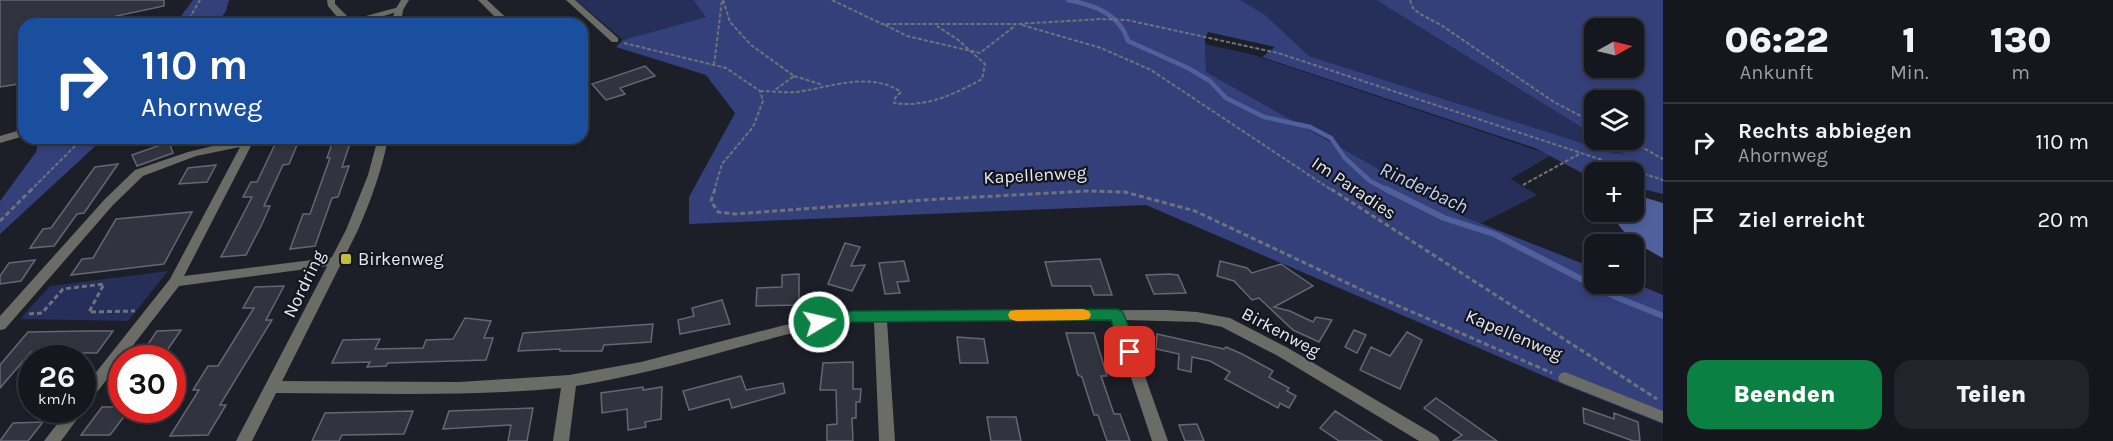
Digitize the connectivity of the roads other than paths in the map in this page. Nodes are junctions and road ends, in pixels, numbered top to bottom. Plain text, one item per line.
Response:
1 (331, 0) edge
2 (405, 0) edge
3 (482, 0) edge
4 (570, 0) edge
5 (399, 10) junction
6 (344, 18) edge
7 (370, 18) edge
8 (397, 18) edge
9 (501, 18) edge
10 (615, 40) road end
11 (18, 134) edge
12 (0, 140) edge
13 (382, 144) edge
14 (336, 261) junction
15 (175, 282) junction
16 (1117, 315) junction
17 (880, 316) junction
18 (0, 325) edge
19 (1565, 378) road end
20 (569, 381) junction
21 (96, 383) edge
22 (274, 387) junction
23 (1663, 417) edge
24 (66, 423) edge
25 (52, 441) edge
26 (244, 441) edge
27 (561, 441) edge
28 (887, 441) edge
29 (1160, 441) edge
30 (1432, 441) edge

1 - 6 street
2 - 5 street
3 - 9 street
4 - 10 street
5 - 7 street
5 - 8 street
11 - 12 street
13 - 14 street, Nordring
14 - 15 street
14 - 22 street, Nordring
15 - 18 street
15 - 21 street
16 - 17 street, Birkenweg
16 - 29 street
16 - 30 street, Birkenweg
17 - 20 street, Birkenweg
17 - 28 street
19 - 23 street, Kapellenweg
20 - 22 street, Birkenweg
20 - 27 street
22 - 26 street, Nordring
24 - 25 street

